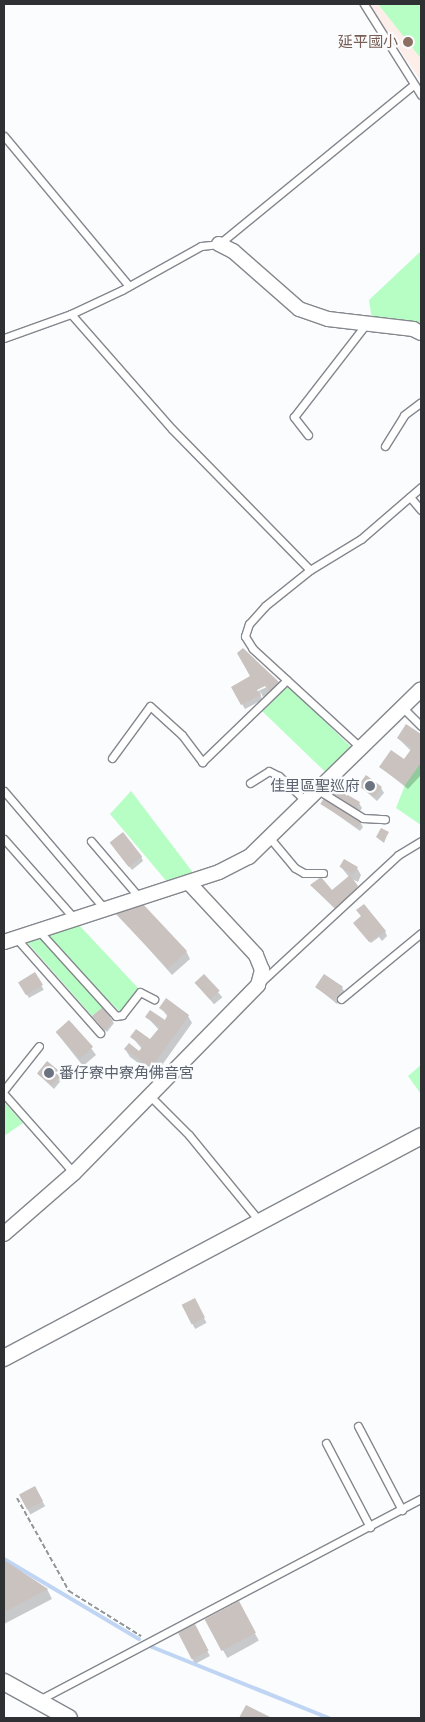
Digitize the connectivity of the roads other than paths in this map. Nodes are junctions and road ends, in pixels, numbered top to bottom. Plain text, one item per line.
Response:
1 (364, 4) edge
2 (413, 84) junction
3 (421, 95) edge
4 (4, 136) edge
5 (219, 244) junction
6 (129, 286) junction
7 (71, 314) junction
8 (367, 323) junction
9 (421, 334) edge
10 (4, 338) edge
11 (421, 402) edge
12 (308, 435) dead end
13 (385, 446) dead end
14 (421, 487) edge
15 (410, 497) junction
16 (421, 510) edge
17 (310, 570) junction
18 (288, 680) junction
19 (421, 689) edge
20 (402, 707) junction
21 (421, 726) edge
22 (361, 748) junction
23 (112, 758) dead end
24 (250, 783) dead end
25 (318, 790) junction
26 (4, 792) edge
27 (306, 801) junction
28 (385, 819) dead end
29 (269, 837) junction
30 (4, 840) edge
31 (91, 841) dead end
32 (421, 841) edge
33 (323, 872) dead end
34 (189, 883) junction
35 (139, 897) junction
36 (104, 908) junction
37 (74, 918) junction
38 (38, 930) junction
39 (421, 933) edge
40 (10, 940) edge
41 (258, 985) junction
42 (341, 999) dead end
43 (154, 1000) dead end
44 (100, 1033) dead end
45 (39, 1046) dead end
46 (4, 1090) edge
47 (4, 1094) edge
48 (150, 1096) junction
49 (421, 1136) edge
50 (74, 1173) junction
51 (261, 1223) junction
52 (4, 1234) edge
53 (4, 1358) edge
54 (358, 1426) dead end
55 (326, 1443) dead end
56 (421, 1500) edge
57 (402, 1510) junction
58 (370, 1527) junction
59 (4, 1682) edge
60 (36, 1702) junction
61 (58, 1716) edge

1 - 2 lane
2 - 3 lane
2 - 5 lane
4 - 6 lane
5 - 6 lane
5 - 8 street
6 - 7 lane
7 - 10 lane
7 - 17 lane
8 - 9 street
8 - 12 lane
11 - 13 lane
14 - 15 lane
15 - 16 lane
15 - 17 lane
17 - 18 lane
18 - 22 lane
18 - 23 lane
19 - 20 street
20 - 21 lane
20 - 22 street
22 - 25 street
24 - 27 lane
25 - 27 street
25 - 28 lane
26 - 36 lane
27 - 29 street
29 - 33 lane
29 - 34 street
30 - 37 lane
31 - 35 lane
32 - 41 lane
34 - 35 street
34 - 41 street
35 - 36 street
36 - 37 street
37 - 38 street
38 - 40 street
38 - 43 lane
39 - 42 lane
40 - 44 lane
41 - 48 street
45 - 46 lane
47 - 50 lane
48 - 50 street
48 - 51 lane
49 - 51 street
50 - 52 street
51 - 53 street
54 - 57 lane
55 - 58 lane
56 - 57 lane
57 - 58 lane
58 - 60 lane
59 - 60 street
60 - 61 street

